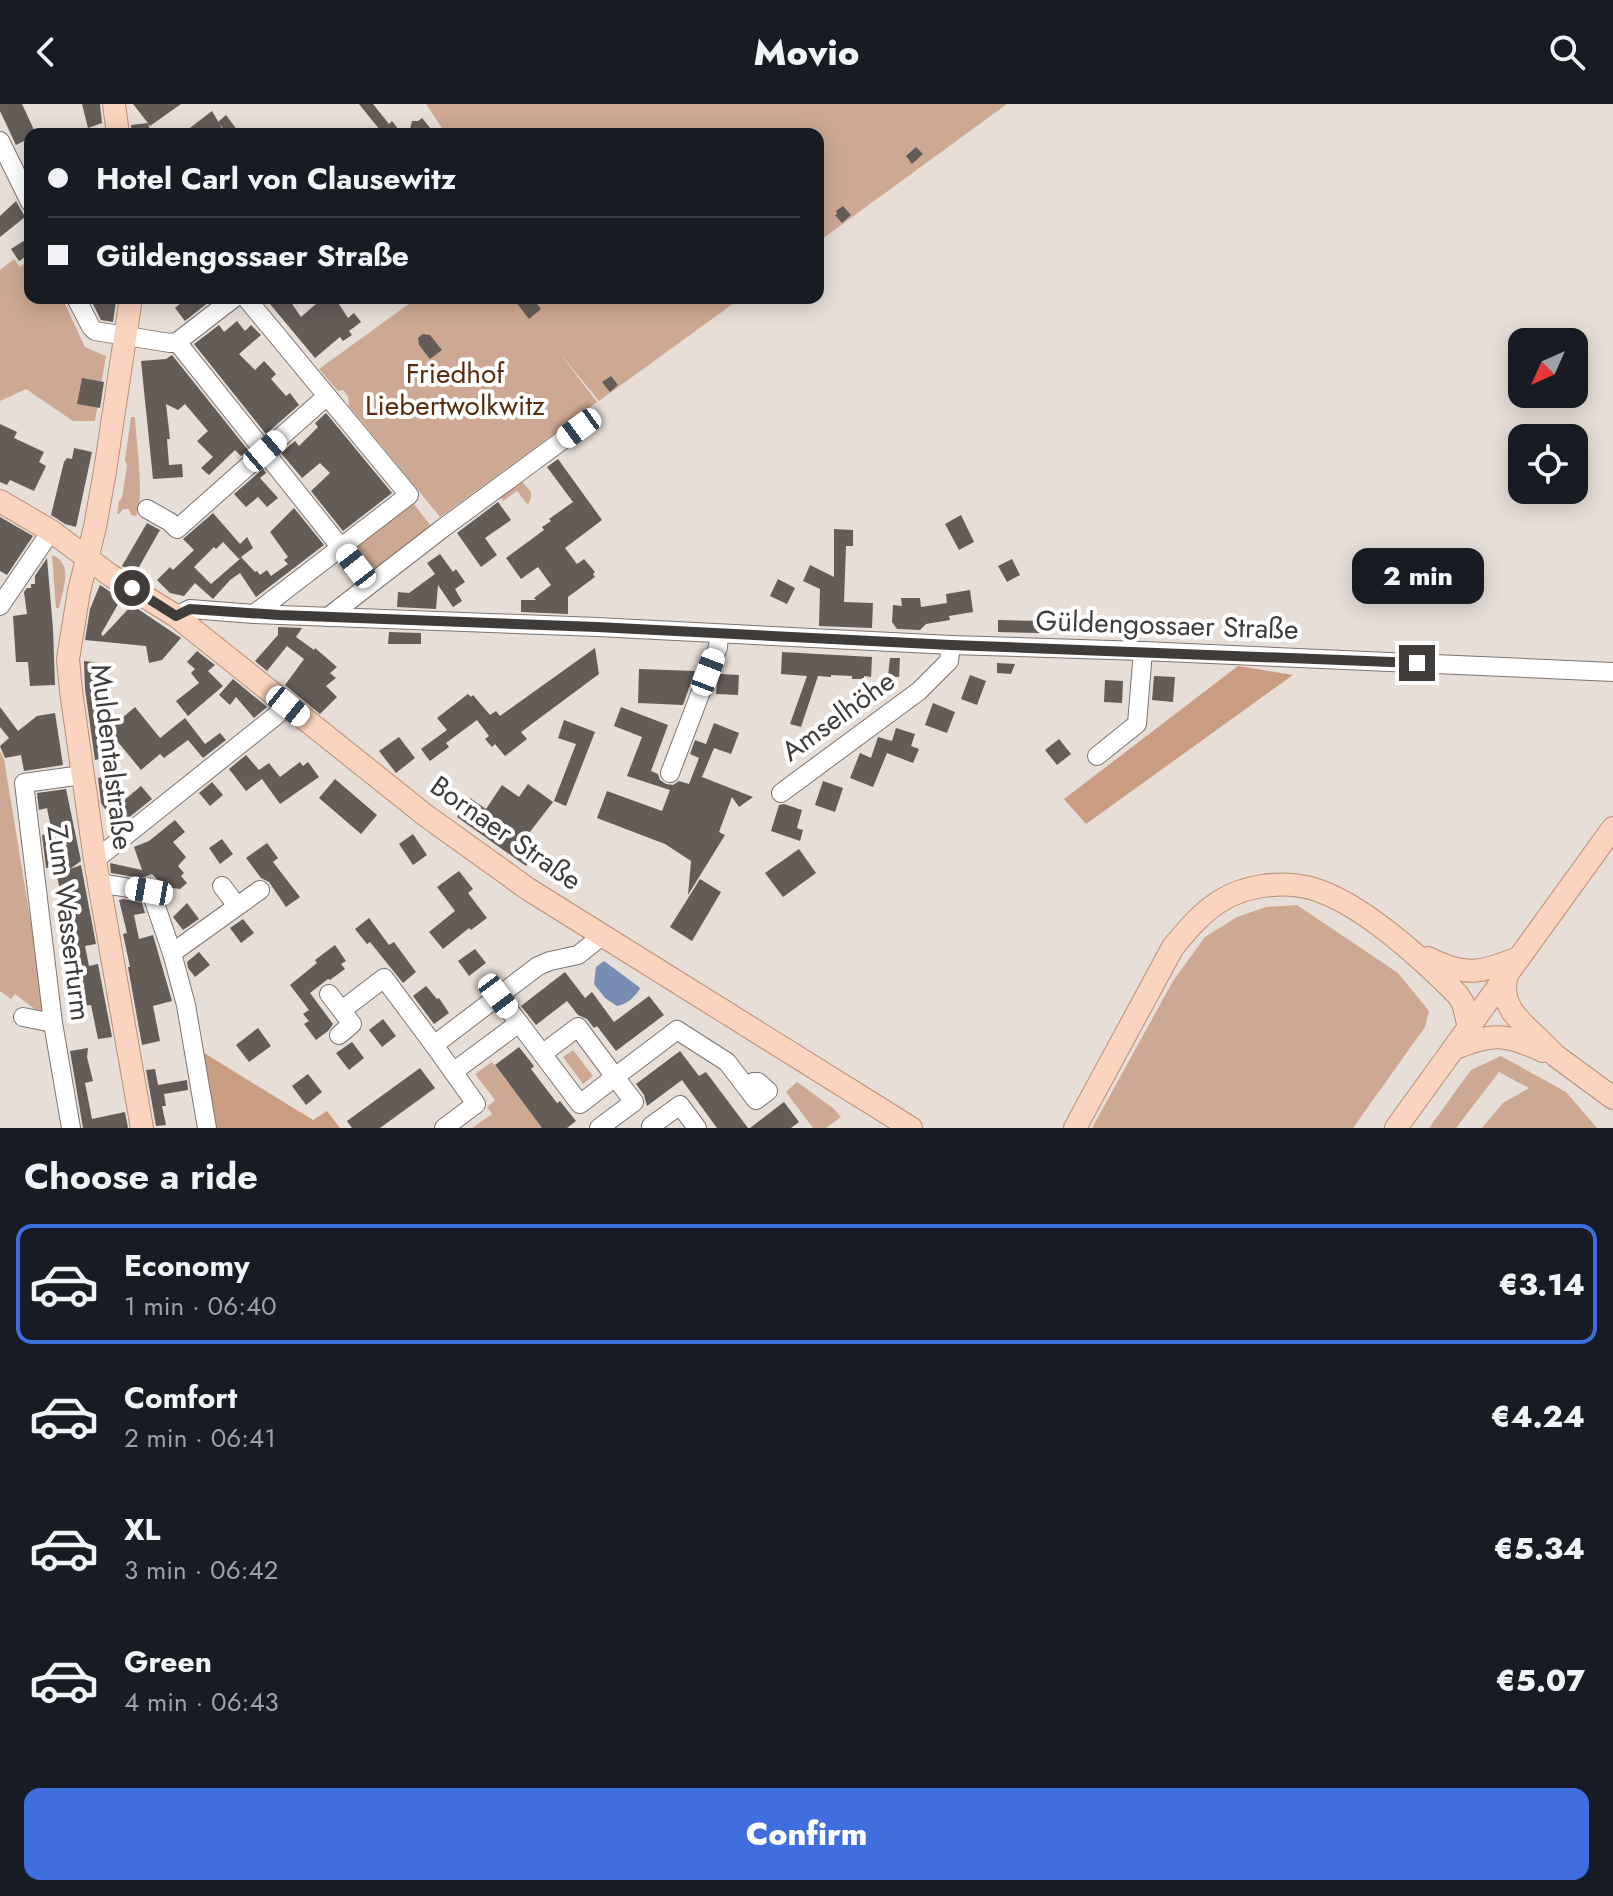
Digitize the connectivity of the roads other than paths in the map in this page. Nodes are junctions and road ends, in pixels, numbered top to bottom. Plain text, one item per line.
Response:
1 (114, 104) edge
2 (117, 128) edge
3 (0, 141) edge
4 (24, 190) edge
5 (79, 304) edge
6 (130, 304) edge
7 (226, 304) edge
8 (251, 304) edge
9 (126, 336) junction
10 (177, 342) junction
11 (327, 396) junction
12 (579, 428) dead end
13 (265, 451) junction
14 (0, 501) edge
15 (147, 509) dead end
16 (51, 531) junction
17 (342, 548) junction
18 (87, 558) junction
19 (370, 584) junction
20 (0, 606) edge
21 (254, 614) junction
22 (176, 616) junction
23 (328, 617) junction
24 (719, 634) junction
25 (951, 645) junction
26 (1143, 651) junction
27 (1613, 672) edge
28 (288, 706) junction
29 (1097, 756) dead end
30 (670, 773) dead end
31 (82, 775) junction
32 (781, 793) dead end
33 (1613, 828) edge
34 (95, 860) junction
35 (98, 883) junction
36 (222, 886) dead end
37 (260, 890) dead end
38 (237, 906) junction
39 (602, 936) junction
40 (1409, 948) junction
41 (172, 953) junction
42 (1512, 967) junction
43 (329, 994) dead end
44 (498, 996) junction
45 (342, 1010) junction
46 (23, 1017) dead end
47 (53, 1023) junction
48 (519, 1023) junction
49 (1469, 1027) junction
50 (339, 1035) dead end
51 (434, 1045) junction
52 (1453, 1049) junction
53 (542, 1054) junction
54 (1556, 1056) junction
55 (453, 1072) junction
56 (615, 1077) junction
57 (746, 1087) dead end
58 (1613, 1098) edge
59 (634, 1102) junction
60 (652, 1127) edge
61 (71, 1128) edge
62 (142, 1128) edge
63 (207, 1128) edge
64 (444, 1128) edge
65 (599, 1128) edge
66 (697, 1128) edge
67 (911, 1128) edge
68 (1075, 1128) edge
69 (1396, 1128) edge

1 - 2 main road
3 - 4 street
5 - 9 street
6 - 9 main road, Muldentalstraße
7 - 10 street
8 - 11 street
9 - 10 street
9 - 18 main road, Muldentalstraße
10 - 13 street
11 - 13 street
11 - 17 street
12 - 19 street
13 - 15 street
13 - 17 street
14 - 16 main road, Bornaer Straße
16 - 18 main road, Bornaer Straße
16 - 20 street
17 - 19 street
17 - 21 street
18 - 22 main road, Bornaer Straße
18 - 31 main road, Muldentalstraße
19 - 23 street
21 - 22 street, Güldengossaer Straße
21 - 23 street, Güldengossaer Straße
22 - 28 main road, Bornaer Straße
23 - 24 street, Güldengossaer Straße
24 - 25 street, Güldengossaer Straße
24 - 30 street
25 - 26 street, Güldengossaer Straße
25 - 32 street, Amselhöhe
26 - 27 street, Güldengossaer Straße
26 - 29 street
28 - 34 street
28 - 39 main road, Bornaer Straße
31 - 34 main road, Muldentalstraße
31 - 47 street, Zum Wasserturm
33 - 42 main road
34 - 35 main road, Muldentalstraße
35 - 41 street
35 - 62 main road, Muldentalstraße
36 - 38 street
37 - 38 street
38 - 41 street
39 - 44 street
39 - 67 main road, Bornaer Straße
40 - 42 main road
40 - 49 main road
40 - 68 main road
41 - 63 street
42 - 49 main road
42 - 54 main road
43 - 45 street
44 - 48 street
44 - 51 street
45 - 50 street
45 - 51 street
46 - 47 street
47 - 61 street, Zum Wasserturm
48 - 53 street
48 - 55 street
49 - 52 main road
51 - 55 street
52 - 54 main road
52 - 69 main road
53 - 56 street
53 - 56 street
54 - 58 main road
55 - 64 street
56 - 57 street
56 - 59 street
59 - 60 street
59 - 65 street
60 - 66 street

